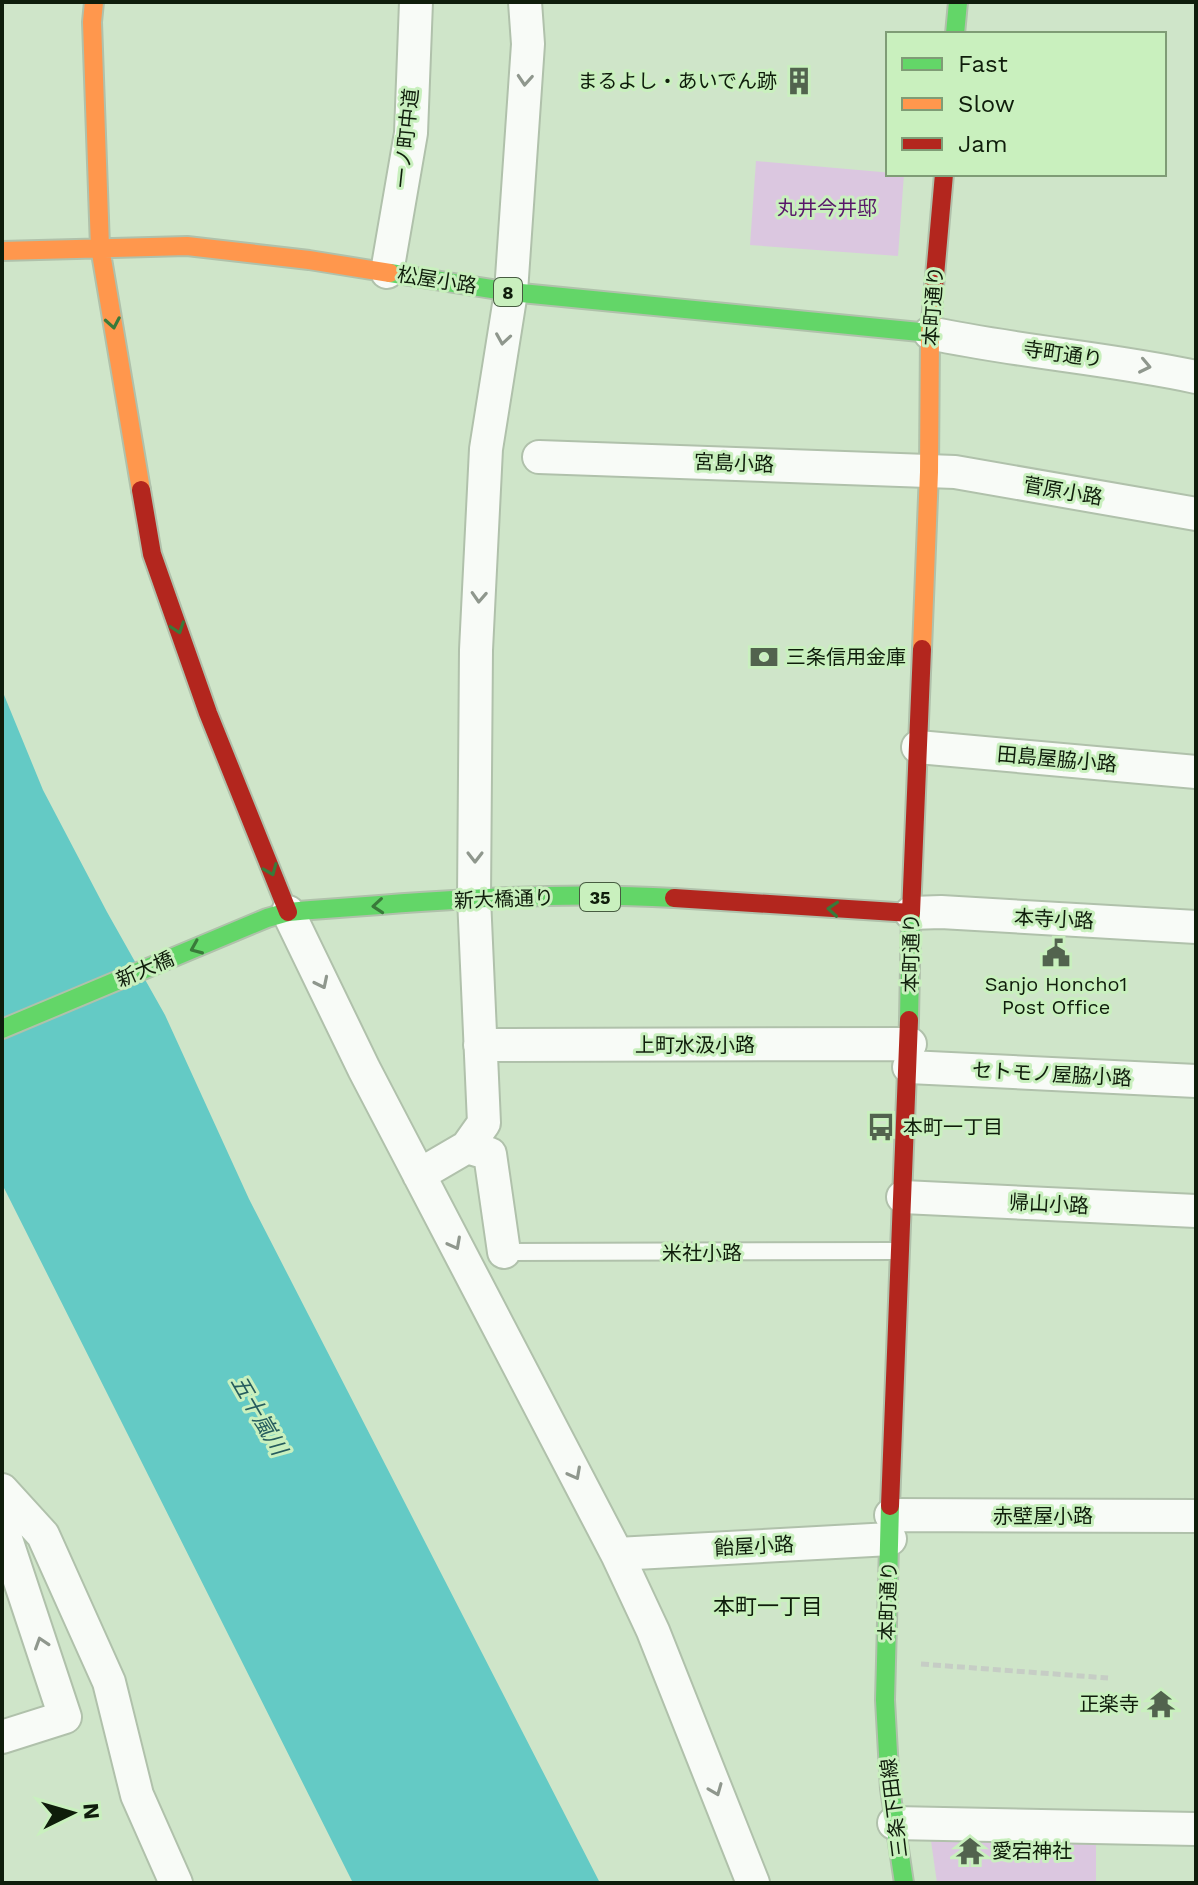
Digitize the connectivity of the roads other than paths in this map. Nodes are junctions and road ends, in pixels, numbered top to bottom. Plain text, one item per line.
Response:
1 (94, 2) edge
2 (416, 2) edge
3 (525, 2) edge
4 (958, 2) edge
5 (955, 32) edge
6 (944, 176) edge
7 (93, 247) junction
8 (2, 251) edge
9 (387, 272) junction
10 (511, 292) junction
11 (930, 333) junction
12 (1196, 377) edge
13 (539, 457) dead end
14 (929, 472) junction
15 (1196, 514) edge
16 (918, 747) junction
17 (1196, 772) edge
18 (474, 898) junction
19 (911, 913) junction
20 (278, 915) junction
21 (1196, 927) edge
22 (2, 1029) edge
23 (480, 1045) junction
24 (909, 1056) junction
25 (1196, 1081) edge
26 (467, 1147) junction
27 (419, 1175) junction
28 (903, 1197) junction
29 (1196, 1211) edge
30 (900, 1251) junction
31 (504, 1252) joint
32 (2, 1490) edge
33 (1196, 1516) edge
34 (2, 1527) edge
35 (890, 1527) junction
36 (617, 1554) junction
37 (886, 1733) joint
38 (2, 1737) edge
39 (894, 1823) junction
40 (1196, 1829) edge
41 (176, 1883) edge
42 (753, 1883) edge
43 (904, 1883) edge

1 - 7 main road
2 - 9 street, 一ノ町中道
3 -> 10 street
4 - 5 main road
6 - 11 main road, 本町通り
7 - 8 main road, 8
7 - 9 main road, 松屋小路 / 8
7 -> 20 main road
9 - 10 main road, 松屋小路 / 8
10 - 11 main road, 松屋小路 / 8
10 -> 18 street
11 -> 12 street, 寺町通り
11 - 14 main road, 本町通り
13 - 14 street, 宮島小路
14 - 15 street, 菅原小路
14 - 16 main road, 本町通り
16 - 17 street, 田島屋脇小路
16 - 19 main road, 本町通り
19 -> 18 main road, 新大橋通り / 35
18 -> 20 main road, 新大橋通り / 35
18 - 23 street
19 - 21 street, 本寺小路
19 - 24 main road, 本町通り
20 -> 22 main road, 新大橋 / 35
20 -> 27 street
23 - 24 street, 上町水汲小路
23 - 26 street
24 - 25 street, セトモノ屋脇小路
24 - 28 main road, 本町通り
26 - 27 street
26 - 31 street
27 -> 36 street
28 - 29 street, 帰山小路
28 - 30 main road, 本町通り
30 - 31 lane, 米社小路
30 - 35 main road, 本町通り
32 - 41 street
33 - 35 street, 赤壁屋小路
38 -> 34 street
35 - 36 street, 飴屋小路
35 - 37 main road, 本町通り
36 -> 42 street
37 - 39 main road, 三条下田線
39 - 40 street
39 - 43 main road, 三条下田線

